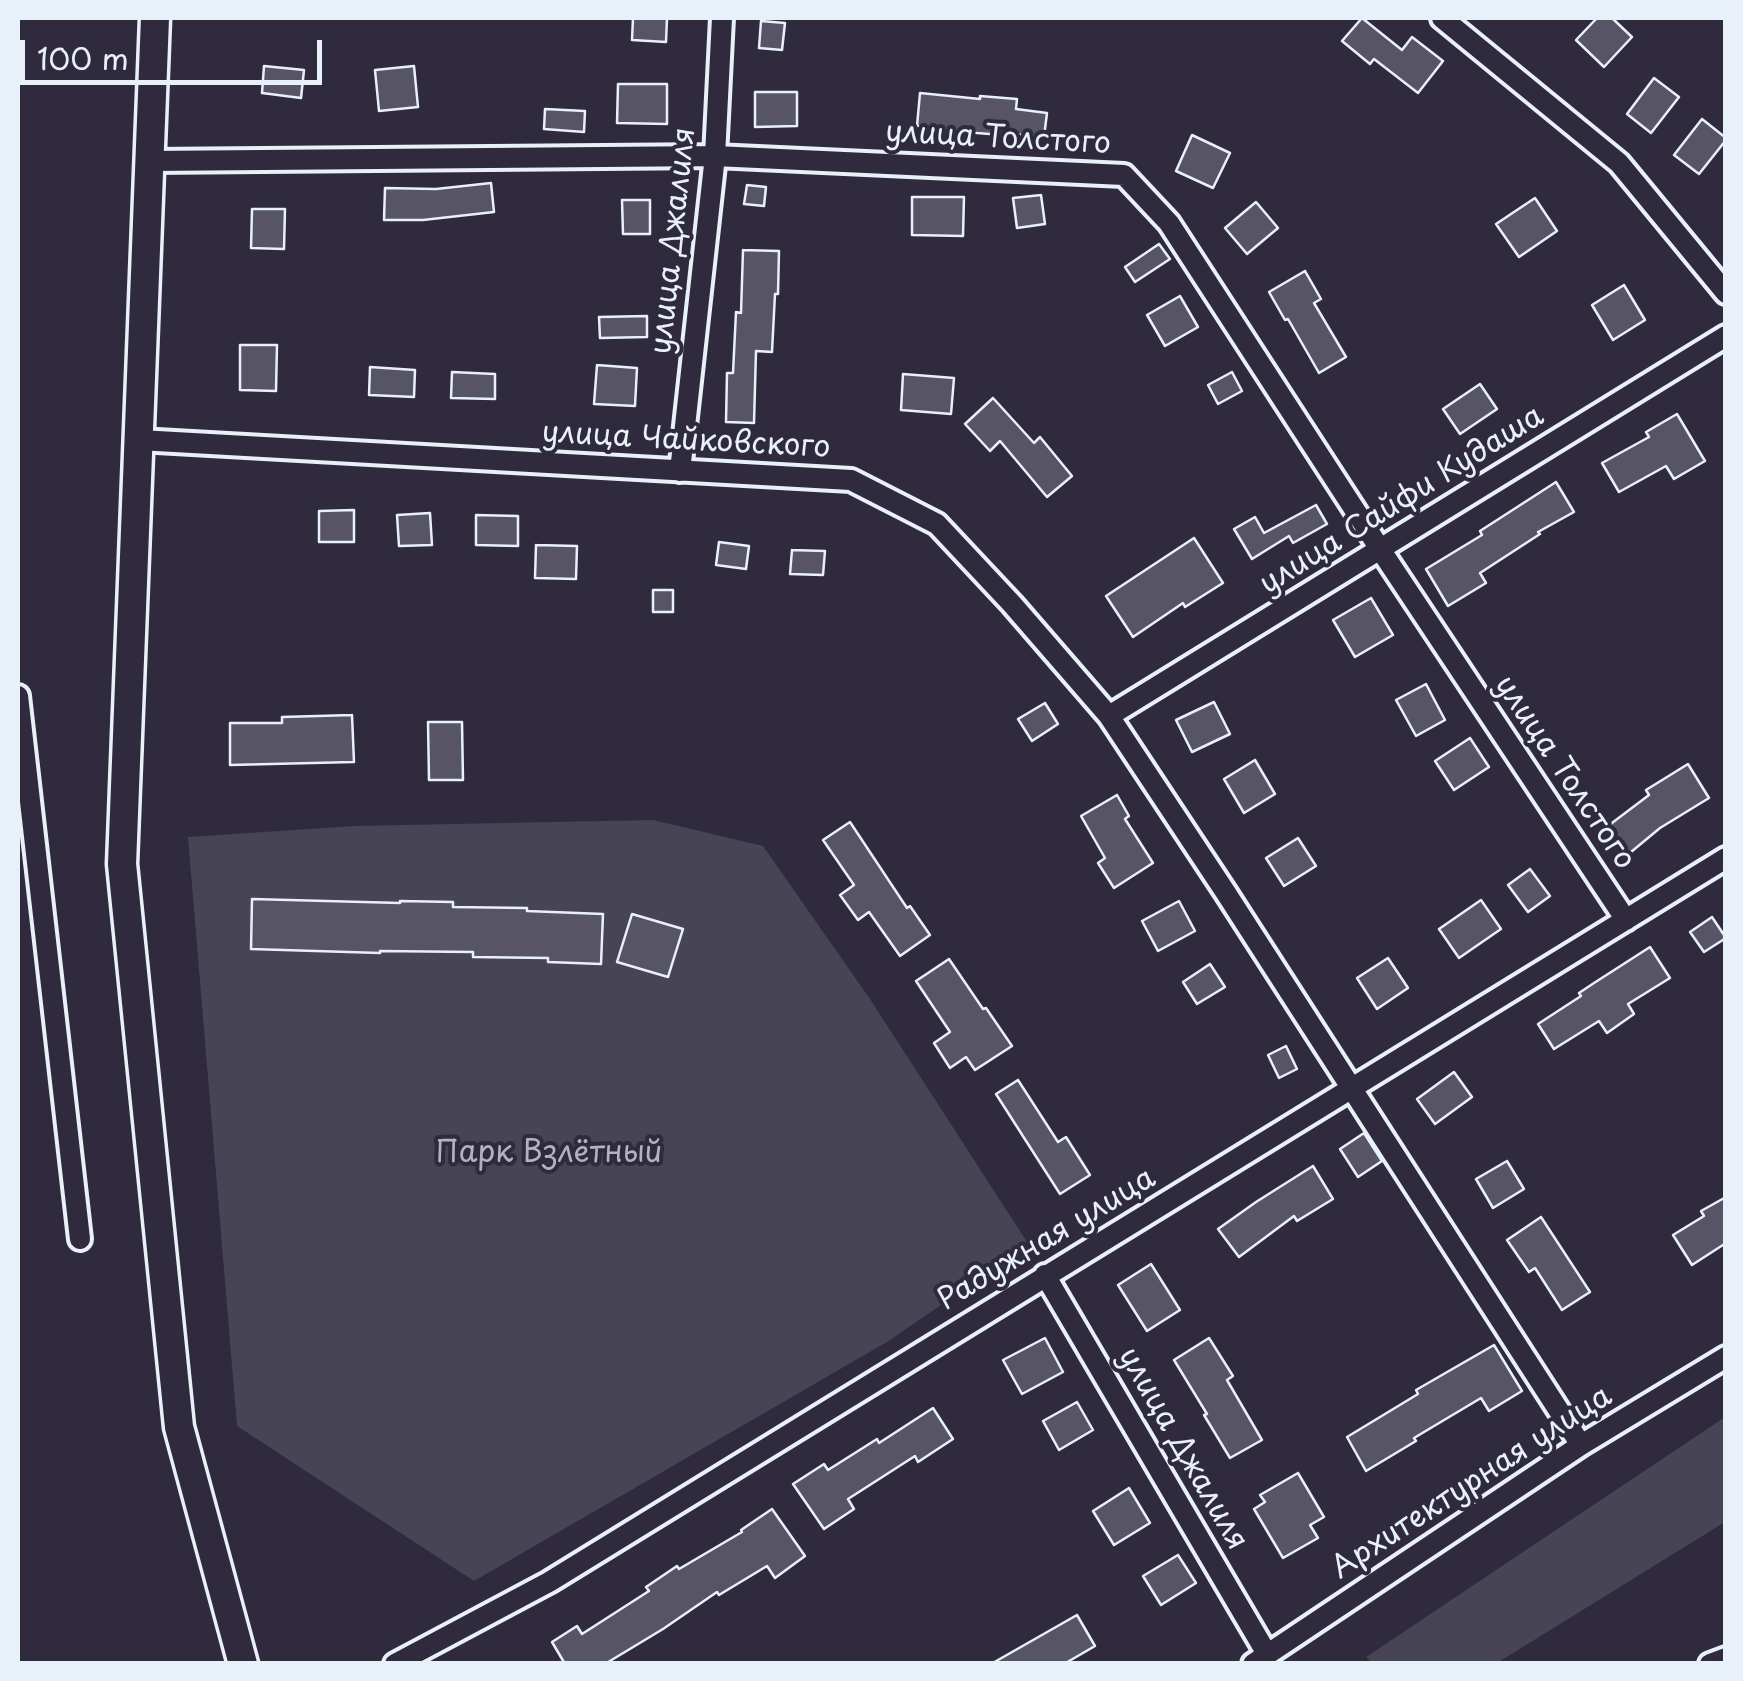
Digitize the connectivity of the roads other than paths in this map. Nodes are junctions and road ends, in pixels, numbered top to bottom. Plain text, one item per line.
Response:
1 (156, 18) edge
2 (722, 18) edge
3 (1442, 18) edge
4 (715, 156) junction
5 (150, 161) junction
6 (1726, 293) edge
7 (1726, 336) edge
8 (139, 440) junction
9 (680, 471) junction
10 (1380, 550) junction
11 (18, 696) edge
12 (1109, 716) junction
13 (1726, 858) edge
14 (1626, 920) junction
15 (1352, 1090) junction
16 (80, 1239) dead end
17 (1045, 1275) junction
18 (1726, 1357) edge
19 (1582, 1445) junction
20 (1260, 1658) edge
21 (1726, 1658) edge
22 (243, 1664) edge
23 (395, 1664) edge
24 (1710, 1664) edge

1 - 5 main road
2 - 4 street, улица Джалиля
3 - 6 street
4 - 5 street, улица Толстого
4 - 9 street, улица Джалиля
4 - 10 street, улица Толстого
5 - 8 main road
7 - 10 street, улица Сайфи Кудаша
8 - 9 street, улица Чайковского
8 - 22 main road
9 - 12 street, улица Чайковского
10 - 12 street, улица Сайфи Кудаша
10 - 14 street, улица Толстого
11 - 16 street
12 - 15 street, улица Чайковского
13 - 14 street, Радужная улица
14 - 15 street, Радужная улица
15 - 17 street, Радужная улица
15 - 19 street, улица Чайковского
17 - 20 street, улица Джалиля
17 - 23 street, Радужная улица
18 - 19 street, Архитектурная улица
19 - 20 street, Архитектурная улица
21 - 24 street

